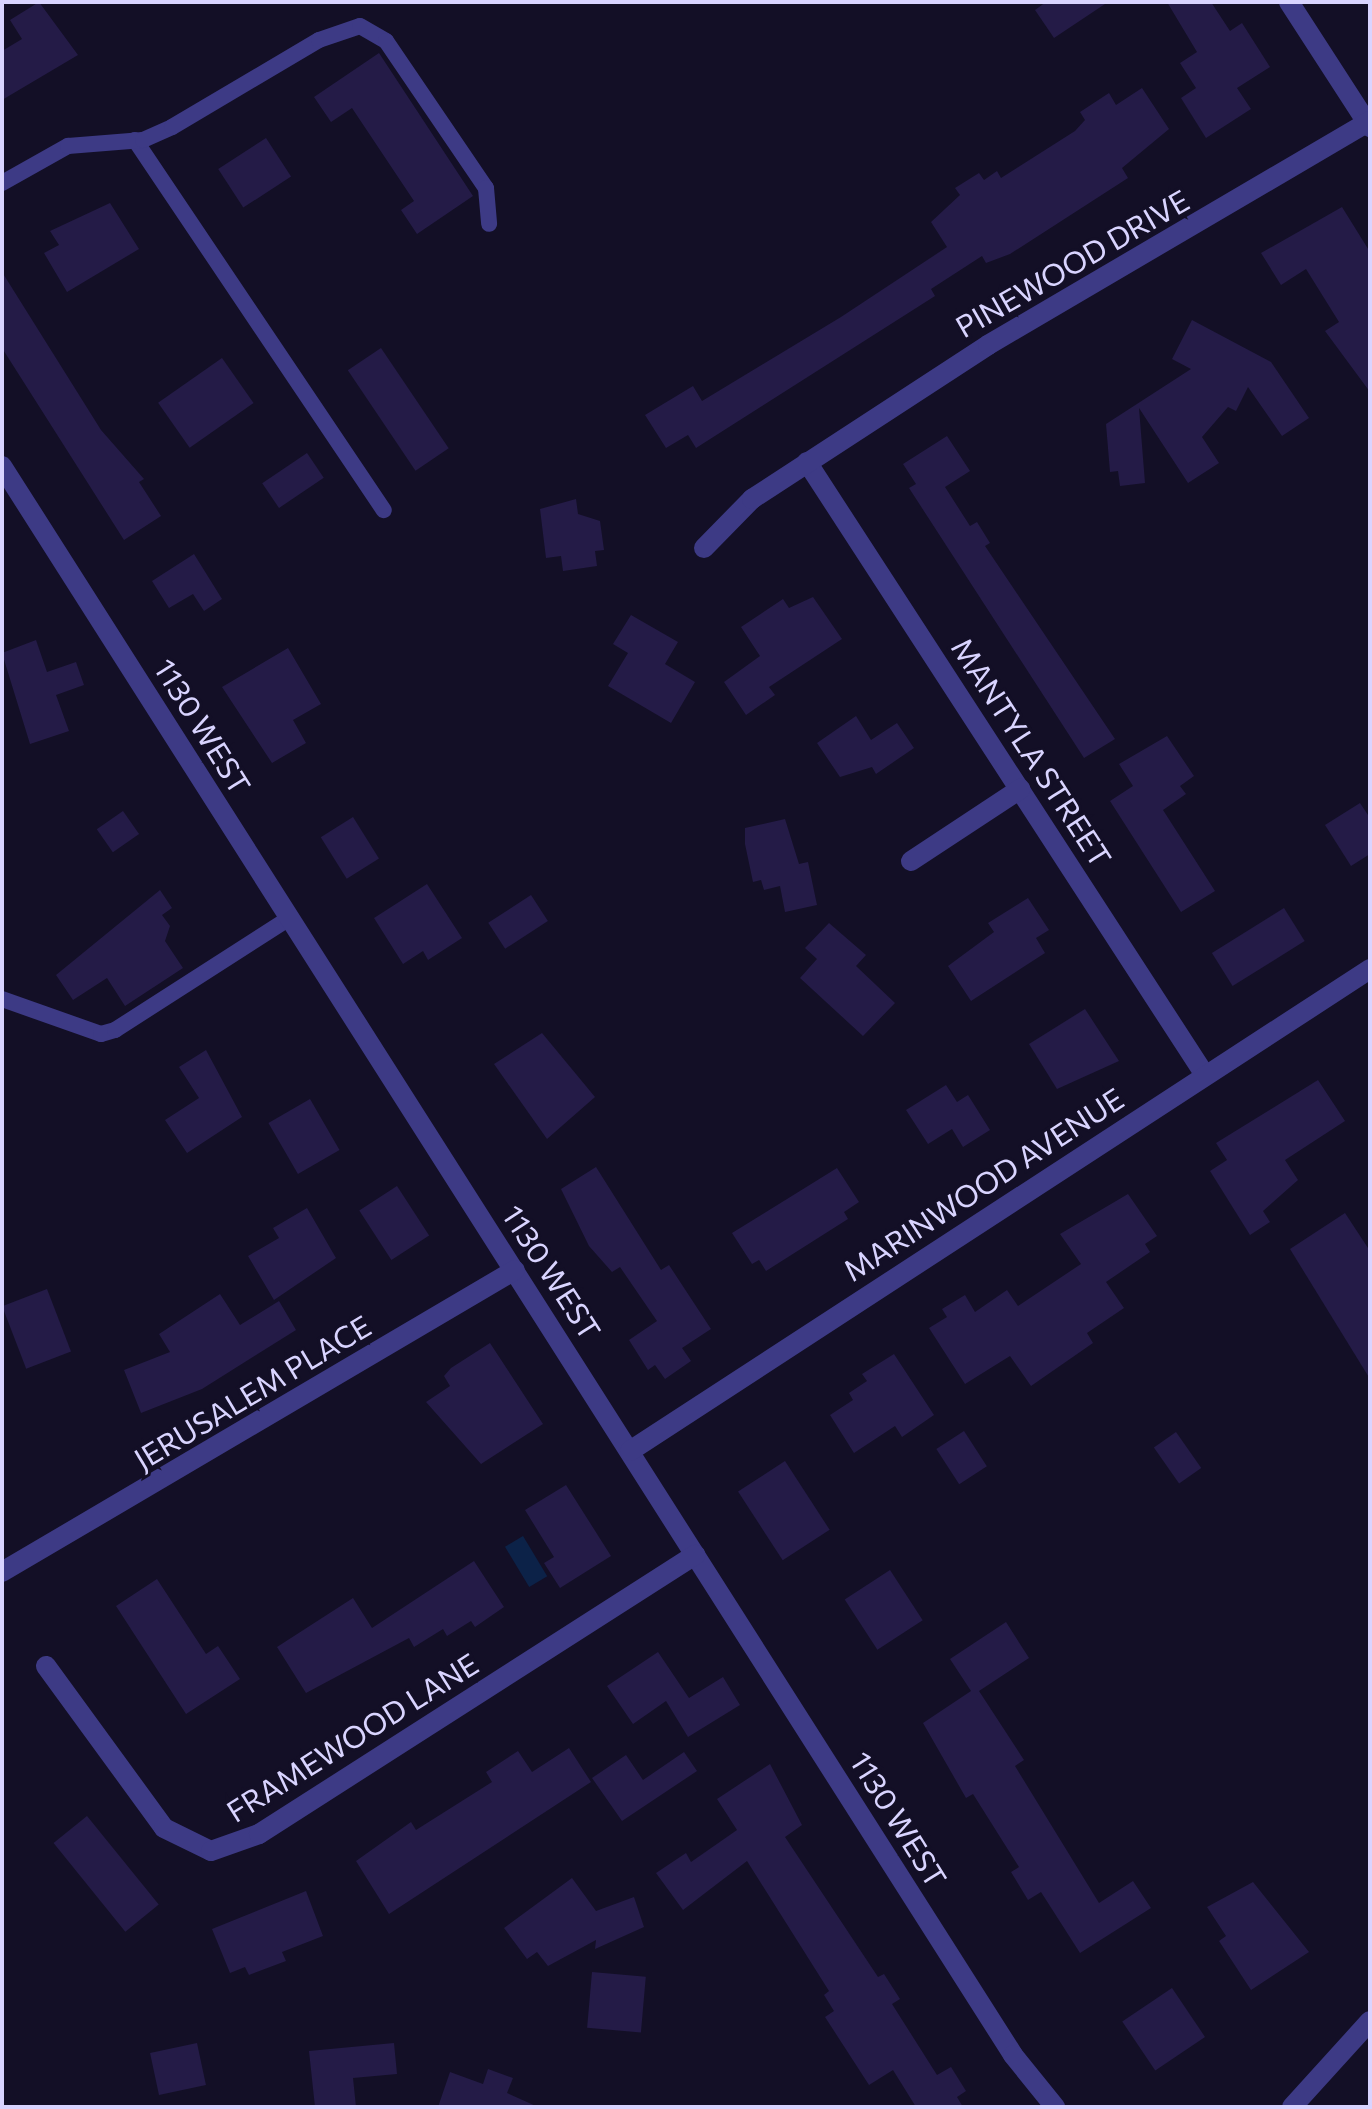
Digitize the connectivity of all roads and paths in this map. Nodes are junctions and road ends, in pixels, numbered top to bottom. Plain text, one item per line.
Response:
1 (1289, 2) edge
2 (1369, 123) edge
3 (135, 140) junction
4 (2, 183) edge
5 (489, 224) dead end
6 (807, 462) junction
7 (2, 467) edge
8 (384, 510) dead end
9 (704, 548) dead end
10 (1020, 789) junction
11 (911, 861) dead end
12 (288, 919) junction
13 (1370, 969) edge
14 (2, 999) edge
15 (1205, 1075) junction
16 (515, 1270) junction
17 (630, 1451) junction
18 (695, 1555) junction
19 (10, 1567) edge
20 (46, 1666) dead end
21 (1370, 2021) edge
22 (1055, 2107) edge
23 (1292, 2107) edge

1 - 2 street
2 - 6 street, PINEWOOD DRIVE
3 - 4 lane
3 - 5 lane
3 - 8 lane
6 - 9 street, PINEWOOD DRIVE
6 - 10 street, MANTYLA STREET
7 - 12 street, 1130 WEST
10 - 11 street
10 - 15 street, MANTYLA STREET
12 - 14 lane
12 - 16 street, 1130 WEST
13 - 15 street, MARINWOOD AVENUE
15 - 17 street, MARINWOOD AVENUE
16 - 17 street, 1130 WEST
16 - 19 street, JERUSALEM PLACE
17 - 18 street, 1130 WEST
18 - 20 street, FRAMEWOOD LANE
18 - 22 street, 1130 WEST
21 - 23 street

